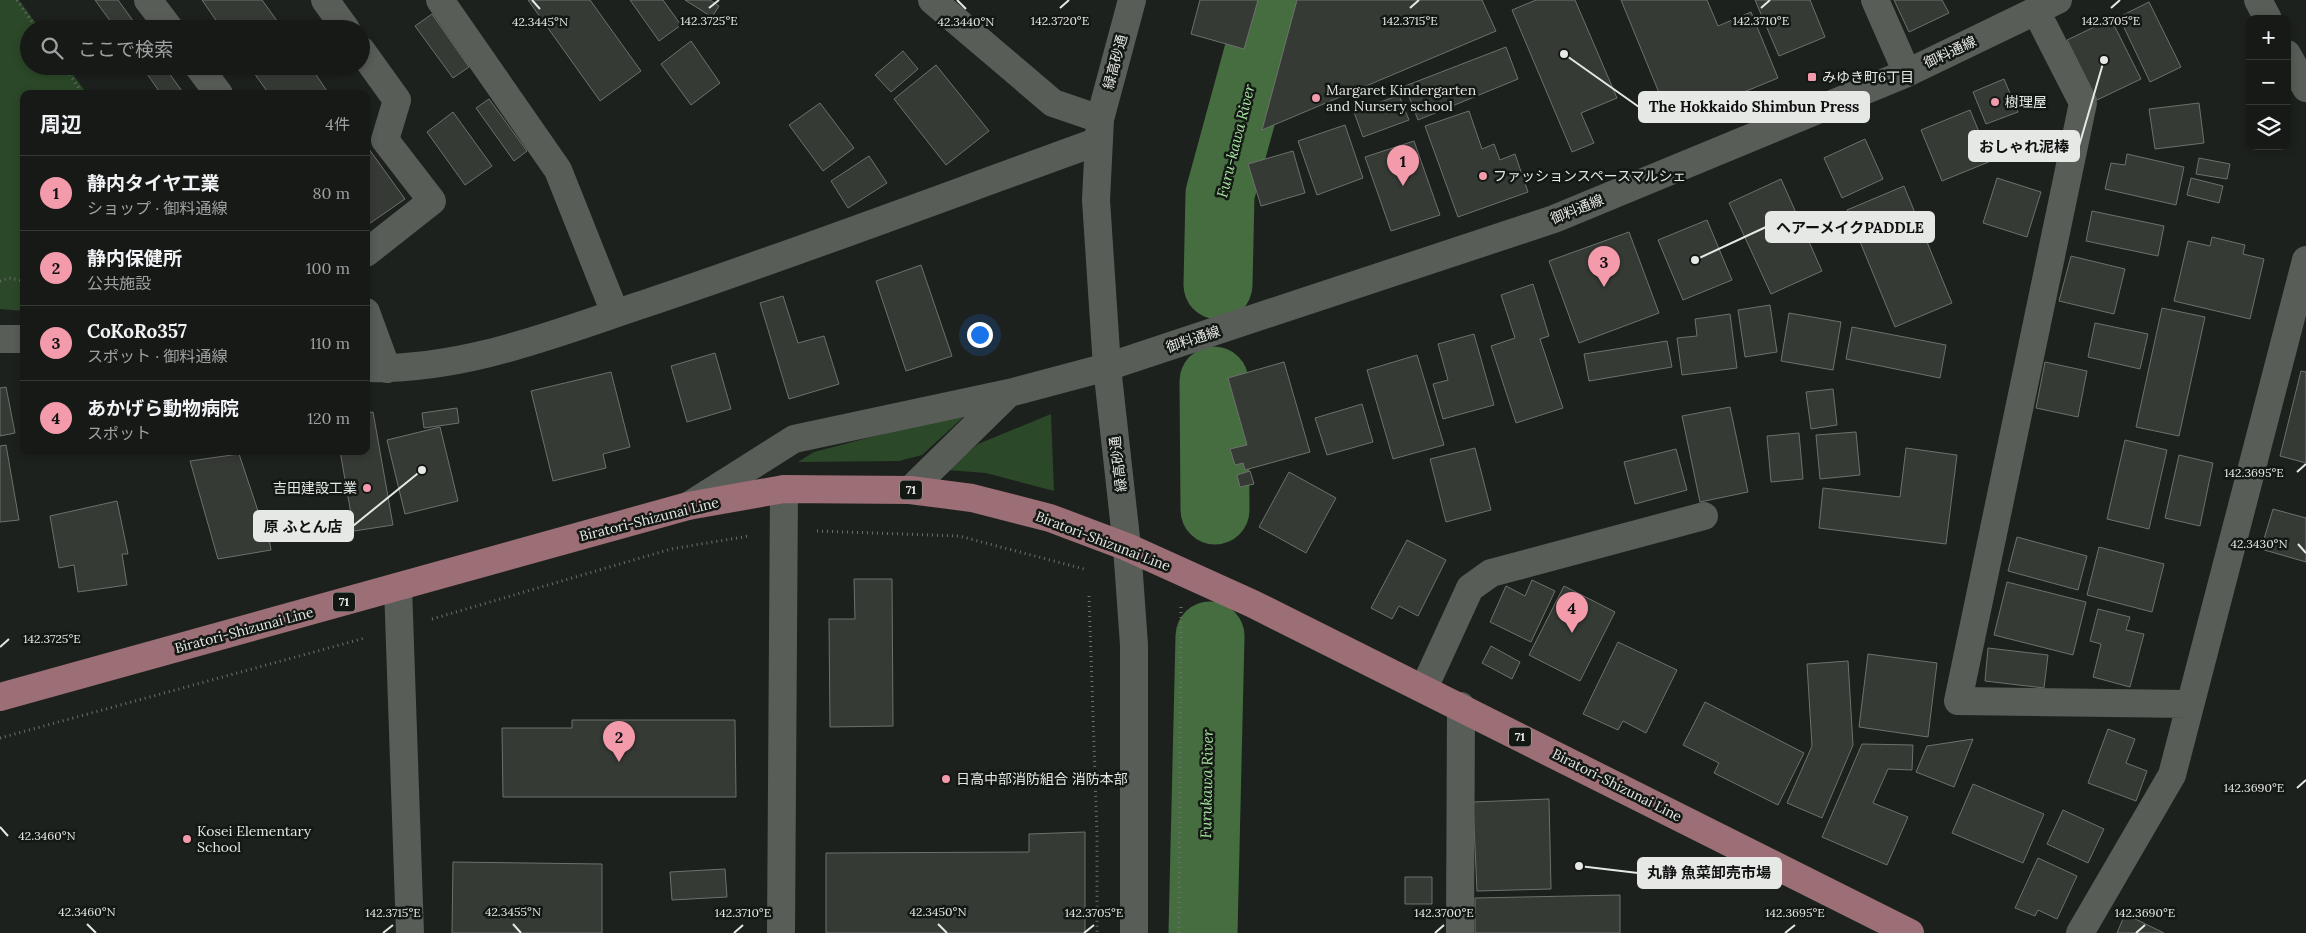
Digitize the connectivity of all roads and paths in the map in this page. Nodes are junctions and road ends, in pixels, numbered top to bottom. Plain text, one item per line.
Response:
1 (17, 0) edge
2 (148, 0) edge
3 (325, 0) edge
4 (440, 0) edge
5 (932, 0) edge
6 (1132, 0) edge
7 (1875, 0) edge
8 (2258, 0) edge
9 (2047, 6) edge
10 (2266, 15) edge
11 (31, 20) edge
12 (163, 20) edge
13 (339, 20) edge
14 (2290, 60) edge
15 (370, 62) edge
16 (1907, 73) junction
17 (70, 75) edge
18 (205, 75) edge
19 (2306, 88) edge
20 (80, 90) edge
21 (216, 90) edge
22 (1100, 130) junction
23 (370, 250) edge
24 (2306, 260) edge
25 (20, 280) edge
26 (0, 281) edge
27 (615, 314) junction
28 (370, 335) edge
29 (0, 339) edge
30 (20, 339) edge
31 (1107, 367) junction
32 (376, 369) edge
33 (1009, 393) junction
34 (784, 489) junction
35 (910, 490) junction
36 (688, 506) junction
37 (1704, 516) dead end
38 (784, 530) junction
39 (1127, 548) junction
40 (1085, 570) dead end
41 (1181, 572) junction
42 (398, 587) junction
43 (1089, 596) dead end
44 (399, 628) junction
45 (1424, 688) junction
46 (0, 697) edge
47 (2189, 704) junction
48 (1461, 706) junction
49 (0, 738) edge
50 (410, 933) edge
51 (781, 933) edge
52 (1097, 933) edge
53 (1134, 933) edge
54 (1179, 933) edge
55 (1460, 933) edge
56 (1910, 933) edge
57 (2080, 933) edge

1 - 11 path
2 - 12 street
3 - 13 street
4 - 27 street
5 - 22 street
6 - 22 street, 緑高砂通
7 - 16 street
8 - 10 street
9 - 16 street, 御料通線
9 - 47 street
14 - 19 street
15 - 23 street
16 - 31 street, 御料通線
17 - 20 path
18 - 21 street
22 - 27 street
22 - 31 street, 緑高砂通
24 - 47 street
25 - 26 path
27 - 32 street
28 - 32 street
29 - 30 street
31 - 33 street, 御料通線
31 - 39 street, 緑高砂通
33 - 35 street
33 - 36 street, 御料通線
34 - 35 main road, Biratori-Shizunai Line / 71
34 - 36 main road, Biratori-Shizunai Line / 71
34 - 38 street
35 - 39 main road, Biratori-Shizunai Line / 71
36 - 42 main road, Biratori-Shizunai Line / 71
37 - 45 street
38 - 40 path
38 - 44 path
38 - 51 street
39 - 41 main road, Biratori-Shizunai Line / 71
39 - 53 street, 緑高砂通
41 - 45 main road, Biratori-Shizunai Line / 71
41 - 54 path
42 - 44 street
42 - 46 main road, Biratori-Shizunai Line / 71
43 - 52 path
44 - 49 path
44 - 50 street
45 - 48 main road, Biratori-Shizunai Line / 71
47 - 57 street
48 - 55 street
48 - 56 main road, Biratori-Shizunai Line / 71

